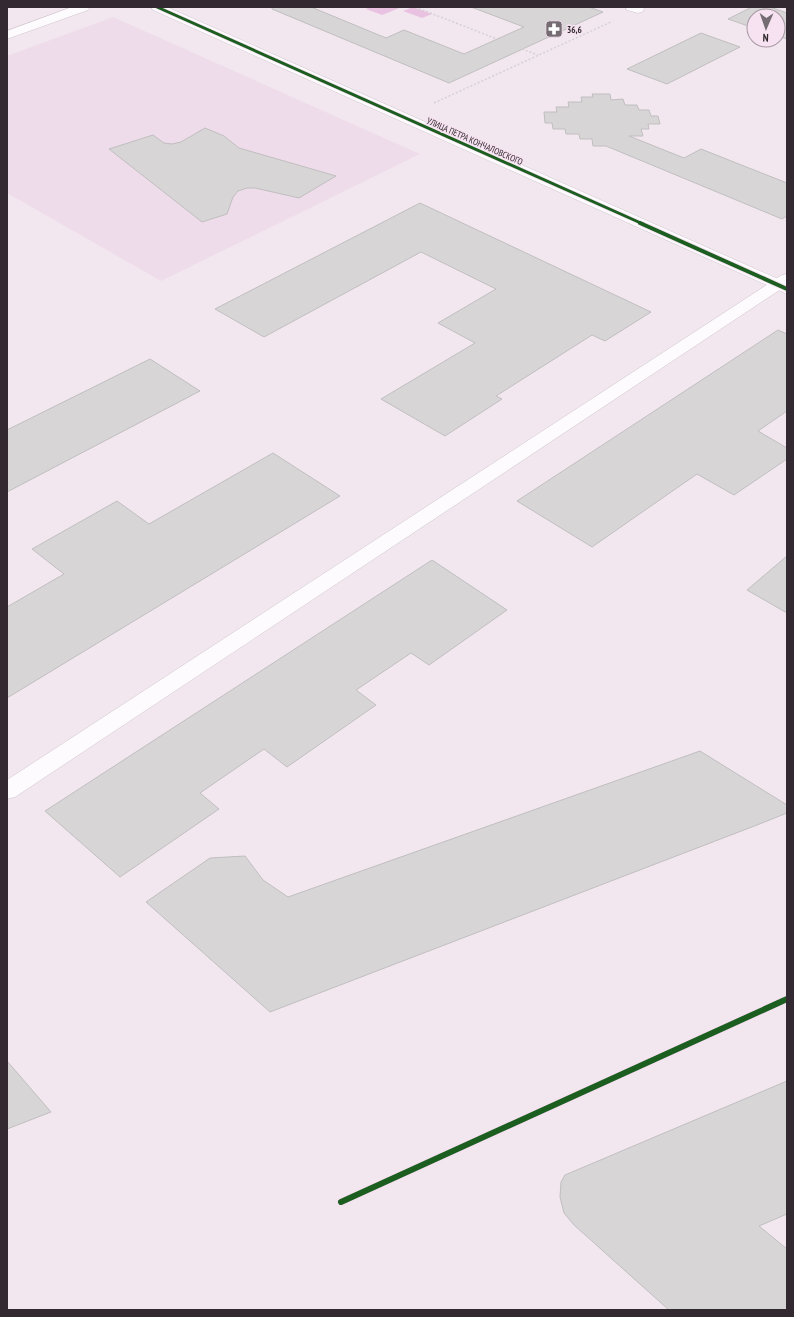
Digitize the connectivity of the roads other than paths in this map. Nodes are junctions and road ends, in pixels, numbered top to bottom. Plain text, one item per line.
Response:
1 (84, 7) edge
2 (157, 7) edge
3 (7, 35) edge
4 (784, 284) edge
5 (7, 791) edge

1 - 3 street
2 - 4 street, УЛИЦА ПЕТРА КОНЧАЛОВСКОГО
4 - 5 lane

